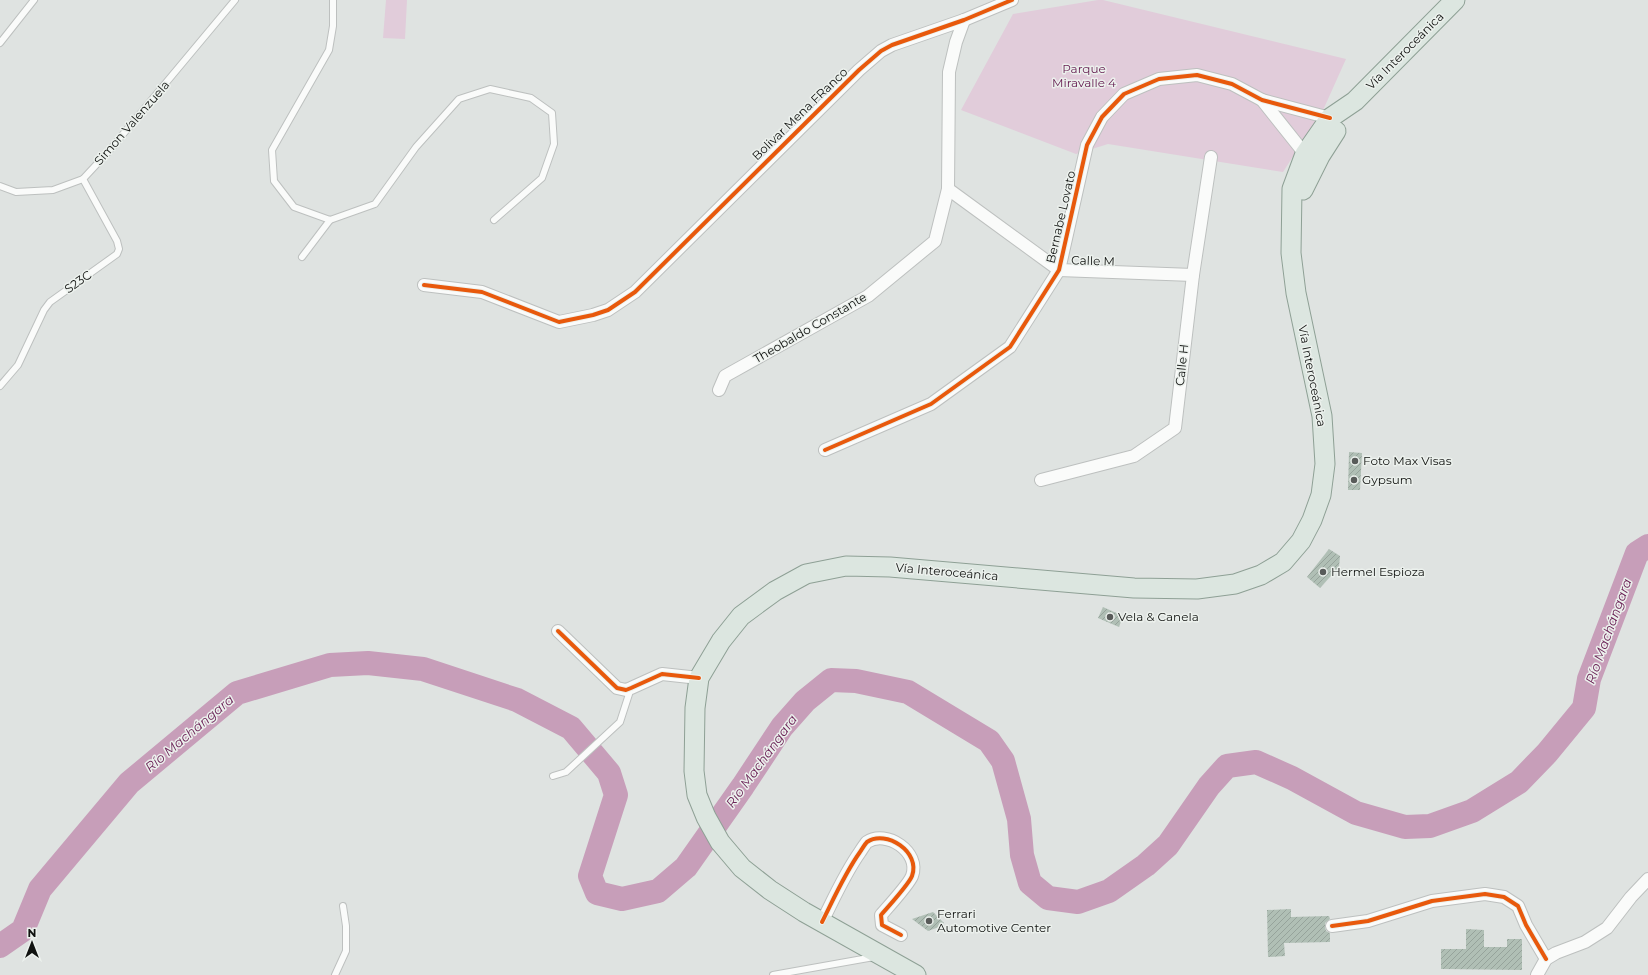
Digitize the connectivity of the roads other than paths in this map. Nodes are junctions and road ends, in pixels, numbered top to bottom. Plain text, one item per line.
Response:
1 (34, 0) edge
2 (235, 0) edge
3 (333, 0) edge
4 (1012, 0) edge
5 (1455, 0) edge
6 (964, 20) junction
7 (0, 43) edge
8 (1262, 100) junction
9 (1354, 101) junction
10 (1330, 118) junction
11 (1305, 154) junction
12 (1211, 157) dead end
13 (83, 178) junction
14 (0, 186) edge
15 (948, 189) junction
16 (1292, 215) junction
17 (330, 220) junction
18 (494, 220) dead end
19 (302, 257) dead end
20 (1059, 270) junction
21 (1193, 275) junction
22 (424, 285) dead end
23 (0, 386) edge
24 (719, 390) dead end
25 (825, 450) dead end
26 (1041, 480) dead end
27 (558, 632) dead end
28 (699, 678) junction
29 (631, 688) junction
30 (554, 776) dead end
31 (1648, 879) edge
32 (343, 906) dead end
33 (822, 922) junction
34 (1332, 926) dead end
35 (901, 935) dead end
36 (881, 955) junction
37 (1546, 959) junction
38 (335, 975) edge
39 (773, 975) edge
40 (916, 975) edge
41 (1536, 975) edge

1 - 7 lane
2 - 13 lane, Simon Valenzuela
3 - 17 lane
4 - 6 street, Bolivar Mena FRanco
5 - 9 main road, Vía Interoceánica
6 - 15 street, Theobaldo Constante
6 - 22 street, Bolivar Mena FRanco
8 - 10 street, Bernabe Lovato
8 - 11 street, Bernabe Lovato
8 - 20 street, Bernabe Lovato
9 - 10 main road, Vía Interoceánica
9 - 16 main road, Vía Interoceánica
10 - 11 main road, Vía Interoceánica
11 - 16 main road, Vía Interoceánica
12 - 21 street, Calle H
13 - 14 lane, Simon Valenzuela
13 - 23 lane, S23C
15 - 20 street, Calle M
15 - 24 street, Theobaldo Constante
16 - 28 main road, Vía Interoceánica
17 - 18 lane
17 - 19 lane
20 - 21 street, Calle M
20 - 25 street, Bernabe Lovato
21 - 26 street, Calle H
27 - 29 street
28 - 29 street
28 - 33 main road, Vía Interoceánica
29 - 30 lane
31 - 37 street
32 - 38 lane
33 - 35 street
33 - 36 main road, Vía Interoceánica
34 - 37 street
36 - 39 lane
36 - 40 main road, Vía Interoceánica
37 - 41 street

